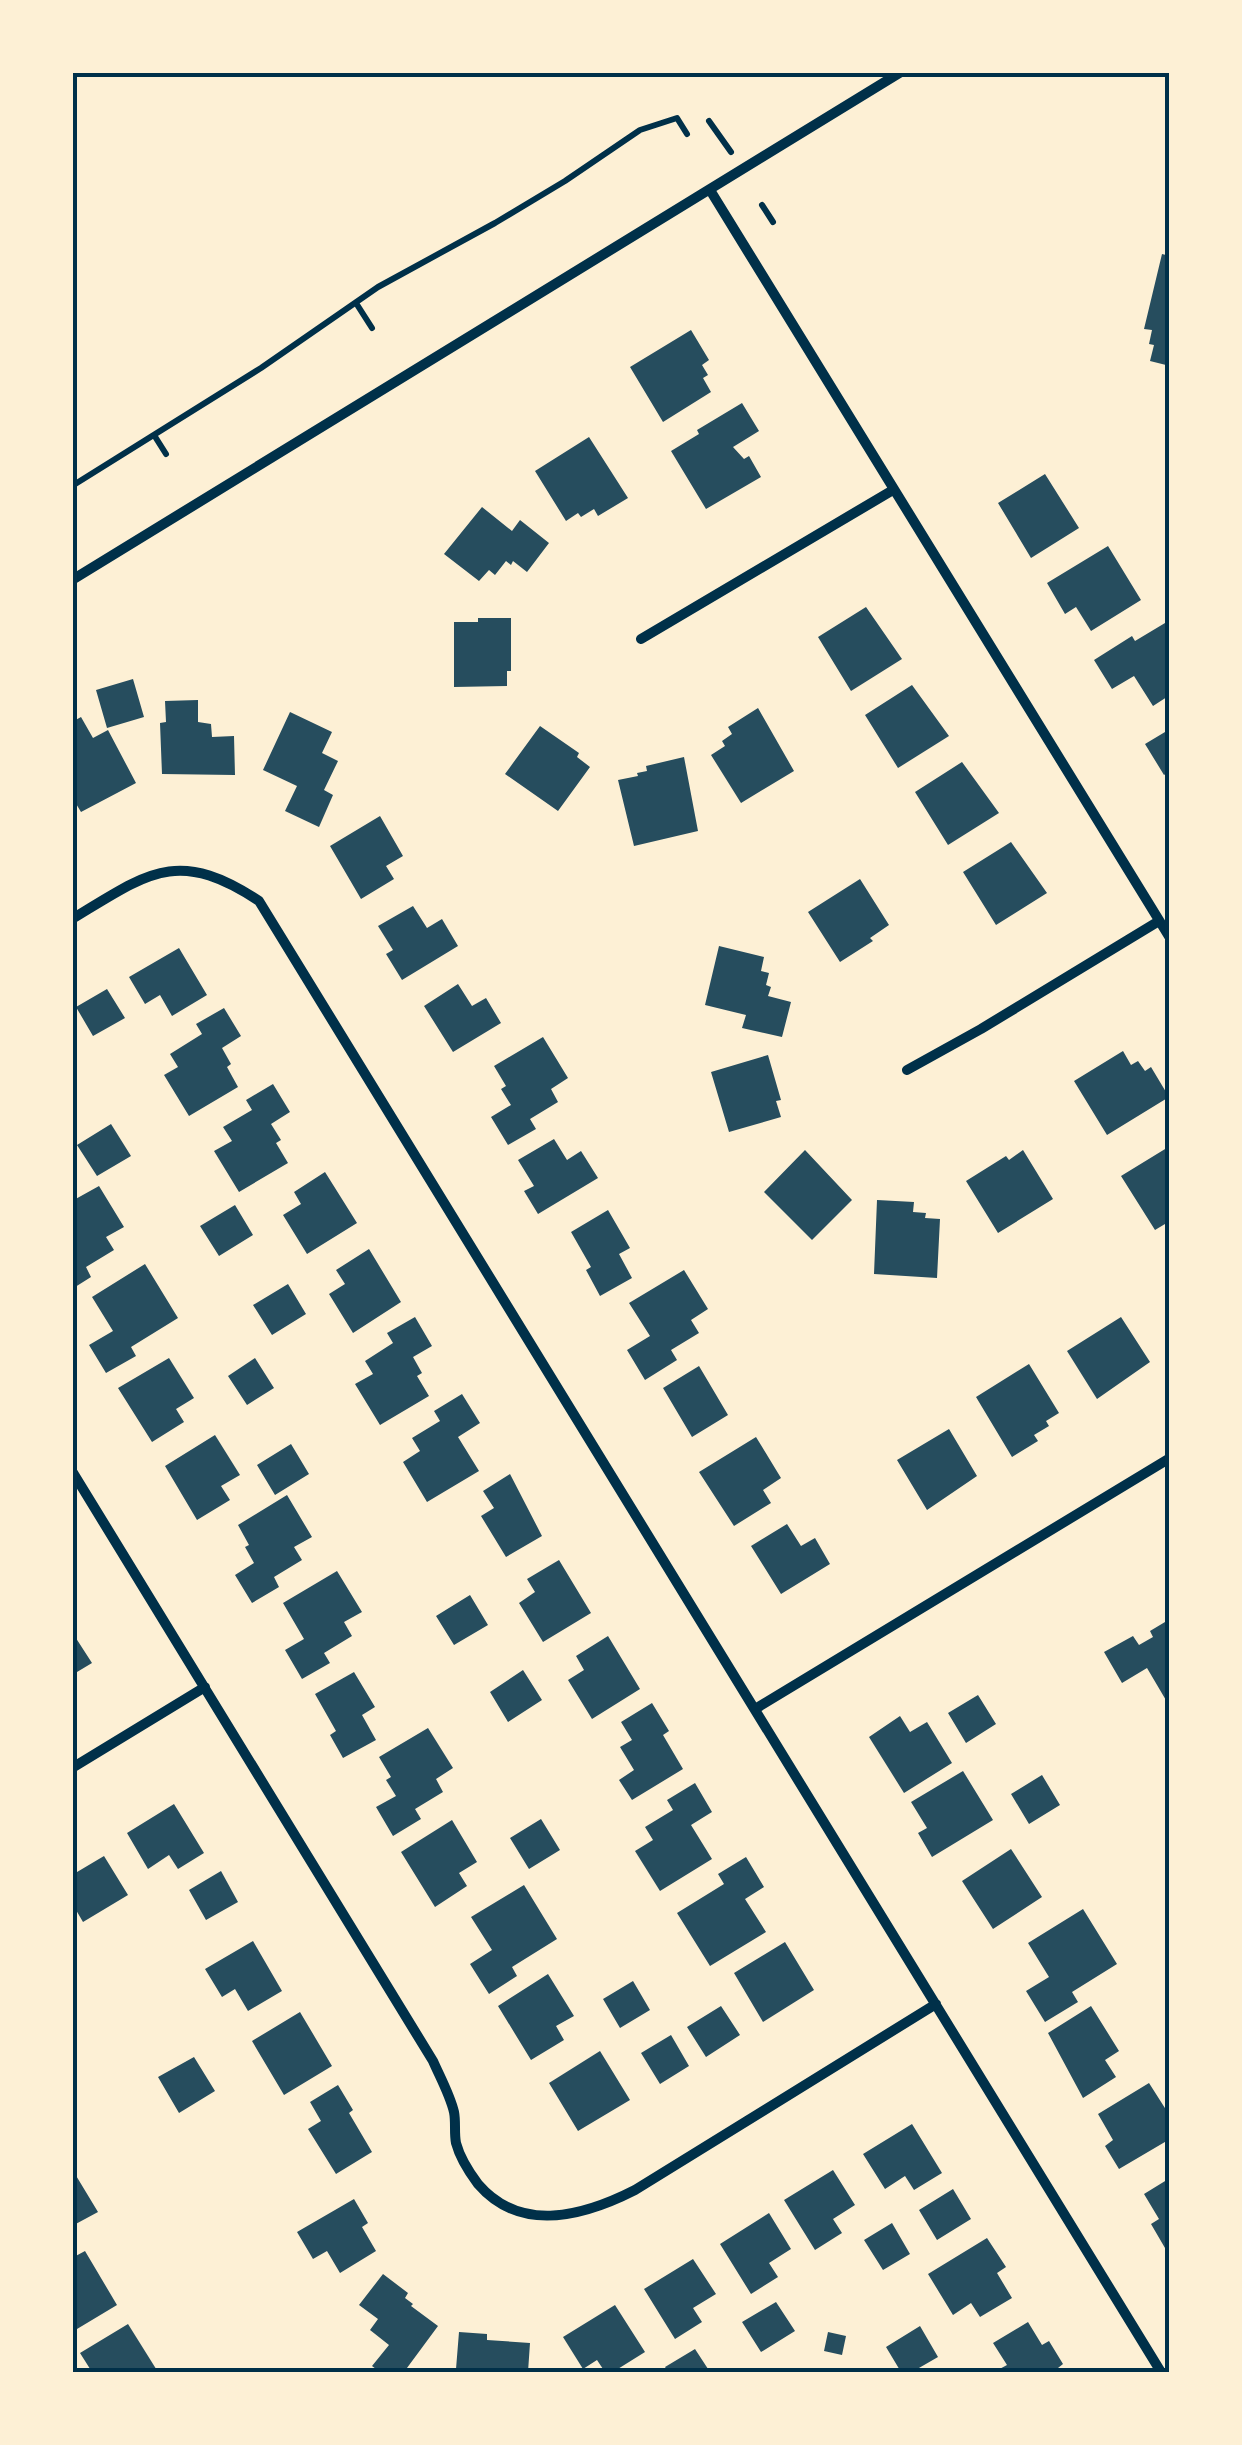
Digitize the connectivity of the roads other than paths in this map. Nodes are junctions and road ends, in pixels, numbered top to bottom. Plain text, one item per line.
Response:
1 (901, 72) edge
2 (710, 190) junction
3 (893, 490) junction
4 (72, 580) edge
5 (641, 639) dead end
6 (72, 920) edge
7 (1159, 922) junction
8 (1170, 938) edge
9 (907, 1070) dead end
10 (1170, 1458) edge
11 (72, 1471) edge
12 (205, 1687) junction
13 (755, 1709) junction
14 (72, 1768) edge
15 (936, 2004) junction
16 (1161, 2372) edge

1 - 2 street
2 - 3 street
2 - 4 street
3 - 5 street
3 - 7 street
6 - 13 street
7 - 8 street
7 - 9 street
10 - 13 street
11 - 12 street
12 - 14 street
12 - 15 street
13 - 15 street
15 - 16 street

